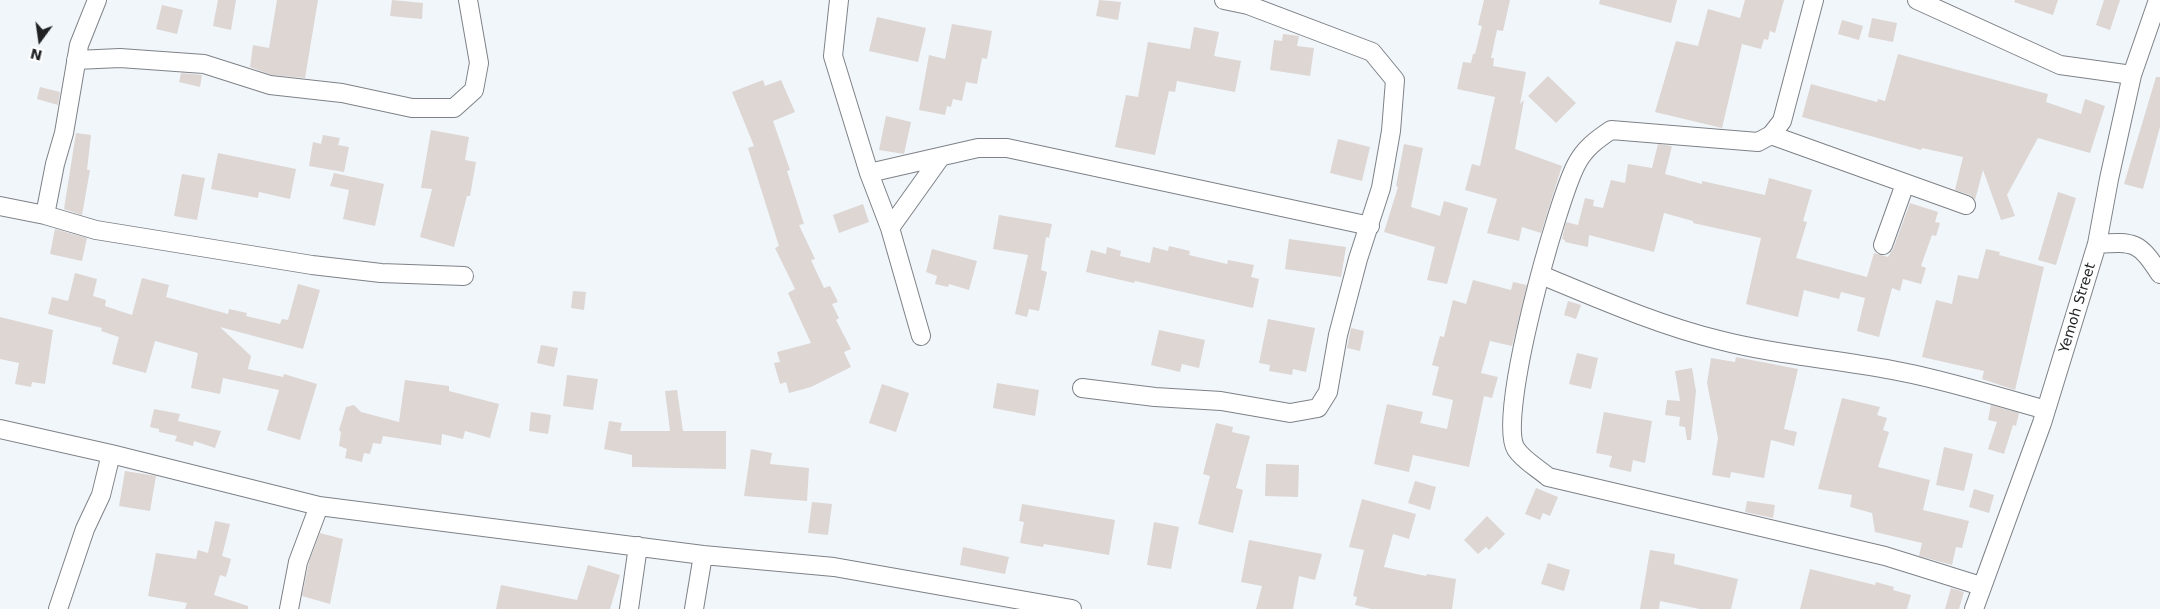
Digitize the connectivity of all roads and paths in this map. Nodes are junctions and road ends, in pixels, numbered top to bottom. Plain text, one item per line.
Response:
1 (97, 0) edge
2 (468, 0) edge
3 (839, 0) edge
4 (1224, 0) edge
5 (1814, 0) edge
6 (1917, 0) edge
7 (2158, 0) edge
8 (76, 60) junction
9 (2132, 76) junction
10 (1771, 135) junction
11 (940, 158) junction
12 (869, 173) junction
13 (1905, 184) junction
14 (1966, 205) dead end
15 (0, 206) edge
16 (45, 215) junction
17 (1370, 226) junction
18 (890, 228) junction
19 (2098, 244) junction
20 (1883, 245) dead end
21 (2160, 274) edge
22 (1541, 275) junction
23 (464, 276) dead end
24 (921, 336) dead end
25 (1082, 388) dead end
26 (2046, 410) junction
27 (0, 429) edge
28 (111, 454) junction
29 (319, 506) junction
30 (638, 546) junction
31 (703, 555) junction
32 (1981, 586) junction
33 (58, 609) edge
34 (289, 609) edge
35 (629, 609) edge
36 (694, 609) edge
37 (1072, 609) edge
38 (1974, 609) edge

1 - 8 street
2 - 8 street
3 - 12 street
4 - 17 street
5 - 10 street
6 - 9 street
7 - 9 street, Yemoh Street
8 - 16 street
9 - 19 street, Yemoh Street
10 - 13 street
10 - 22 street
11 - 12 street
11 - 17 street
11 - 18 street
12 - 18 street
13 - 14 street
13 - 20 street
15 - 16 street
16 - 23 street
17 - 25 street
18 - 24 street
19 - 21 street
19 - 26 street, Yemoh Street
22 - 26 street
22 - 32 street
26 - 32 street, Yemoh Street
27 - 28 street
28 - 29 street
28 - 33 street
29 - 30 street
29 - 34 street
30 - 31 street
30 - 35 street
31 - 36 street
31 - 37 street
32 - 38 street, Yemoh Street

